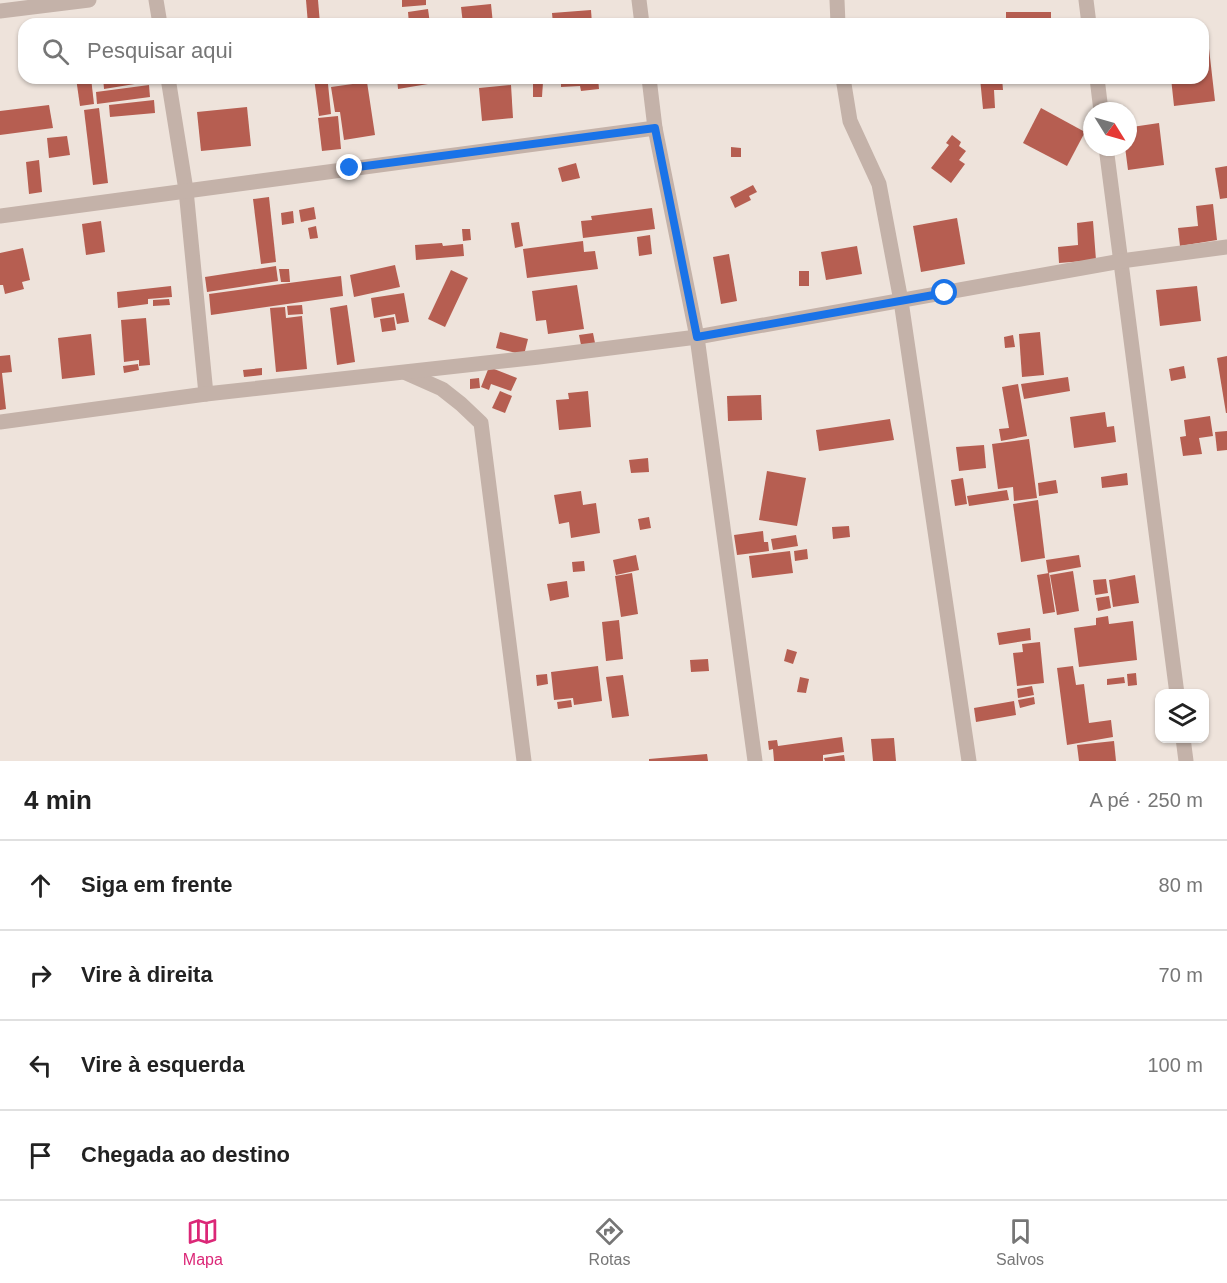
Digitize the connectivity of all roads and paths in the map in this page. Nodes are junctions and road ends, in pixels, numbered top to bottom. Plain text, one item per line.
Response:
1 (89, 0) edge
2 (156, 0) edge
3 (639, 0) edge
4 (837, 0) edge
5 (1086, 0) edge
6 (0, 11) edge
7 (159, 18) edge
8 (641, 18) edge
9 (838, 18) edge
10 (1088, 18) edge
11 (169, 84) edge
12 (650, 84) edge
13 (844, 84) edge
14 (1098, 84) edge
15 (1100, 102) edge
16 (655, 128) junction
17 (1107, 156) edge
18 (186, 190) junction
19 (0, 216) edge
20 (1227, 247) edge
21 (1121, 261) junction
22 (901, 301) junction
23 (697, 337) junction
24 (405, 372) junction
25 (206, 394) junction
26 (0, 422) edge
27 (1176, 689) edge
28 (1184, 743) edge
29 (524, 761) edge
30 (755, 761) edge
31 (969, 761) edge
32 (1186, 761) edge

1 - 6 street
2 - 7 street
3 - 8 street
4 - 9 street
5 - 10 street
11 - 18 street
12 - 16 street
13 - 22 street
14 - 15 street
16 - 18 street
16 - 23 street
17 - 21 street
18 - 19 street
18 - 25 street
20 - 21 street
21 - 22 street
21 - 27 street
22 - 23 street
22 - 31 street
23 - 24 street
23 - 30 street
24 - 25 street
24 - 29 street
25 - 26 street
28 - 32 street

